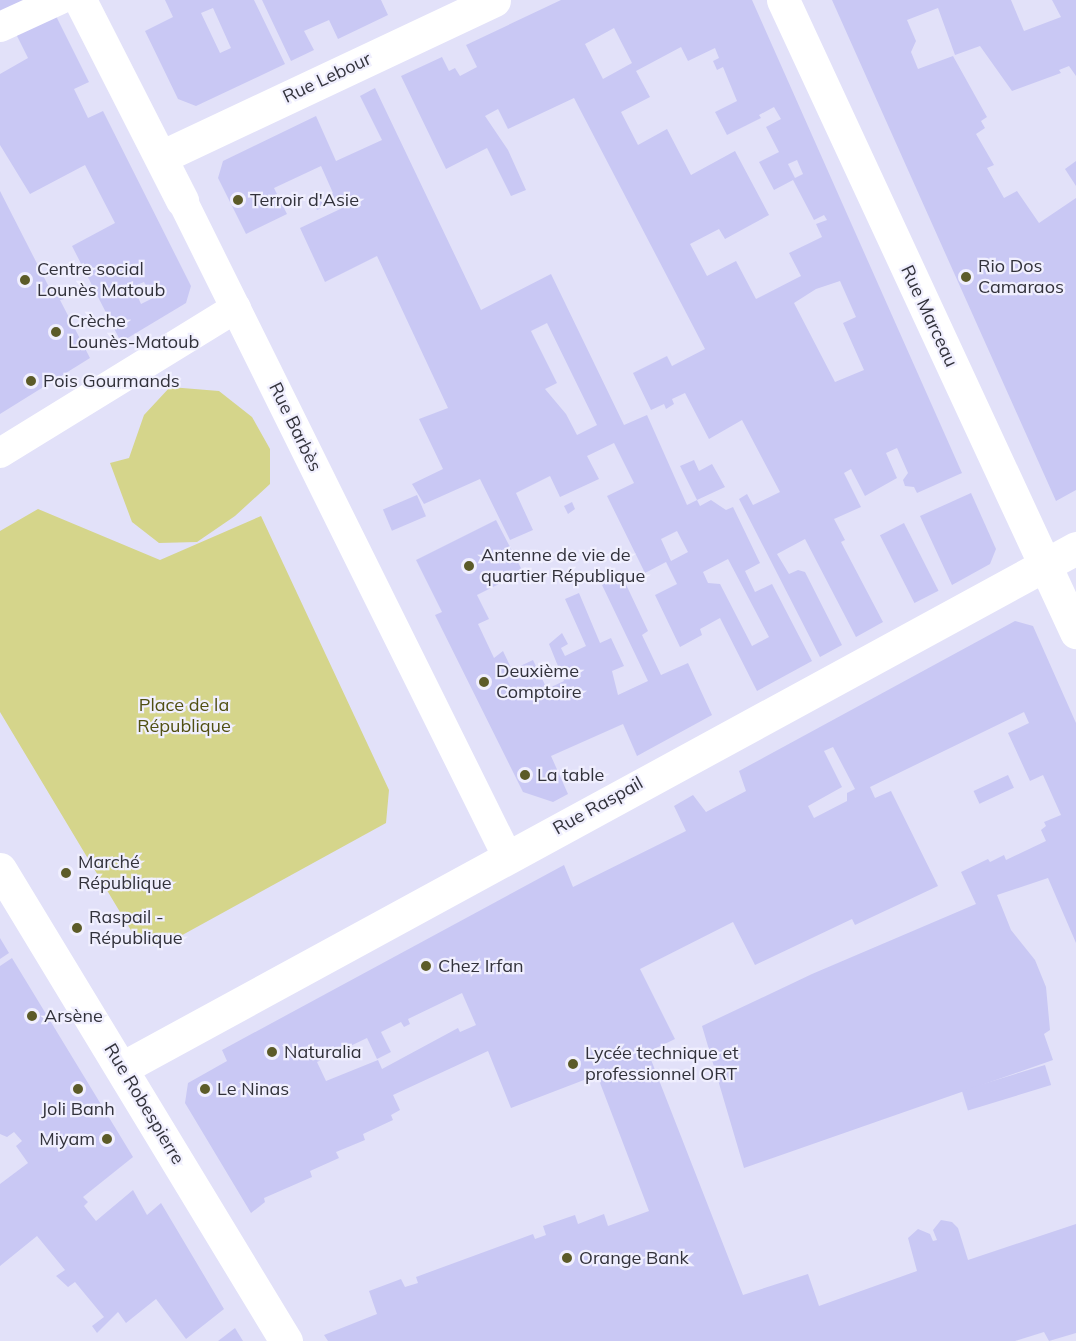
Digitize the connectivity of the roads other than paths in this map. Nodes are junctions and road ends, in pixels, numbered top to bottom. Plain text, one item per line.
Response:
1 (59, 0) edge
2 (80, 0) edge
3 (494, 0) edge
4 (783, 0) edge
5 (0, 27) edge
6 (161, 157) junction
7 (182, 200) joint
8 (236, 308) junction
9 (0, 453) edge
10 (1076, 548) edge
11 (1045, 565) junction
12 (1076, 632) edge
13 (507, 856) junction
14 (0, 869) edge
15 (122, 1068) junction
16 (286, 1341) edge

1 - 5 street
2 - 6 street, Rue Barbès
3 - 6 street, Rue Lebour
4 - 11 street, Rue Marceau
6 - 7 street, Rue Barbès
7 - 8 street, Rue Barbès
8 - 9 street
8 - 13 street, Rue Barbès
10 - 11 street, Rue Raspail
11 - 12 street, Rue Marceau
11 - 13 street, Rue Raspail
13 - 15 street, Rue Raspail
14 - 15 street, Rue Robespierre
15 - 16 street, Rue Robespierre

